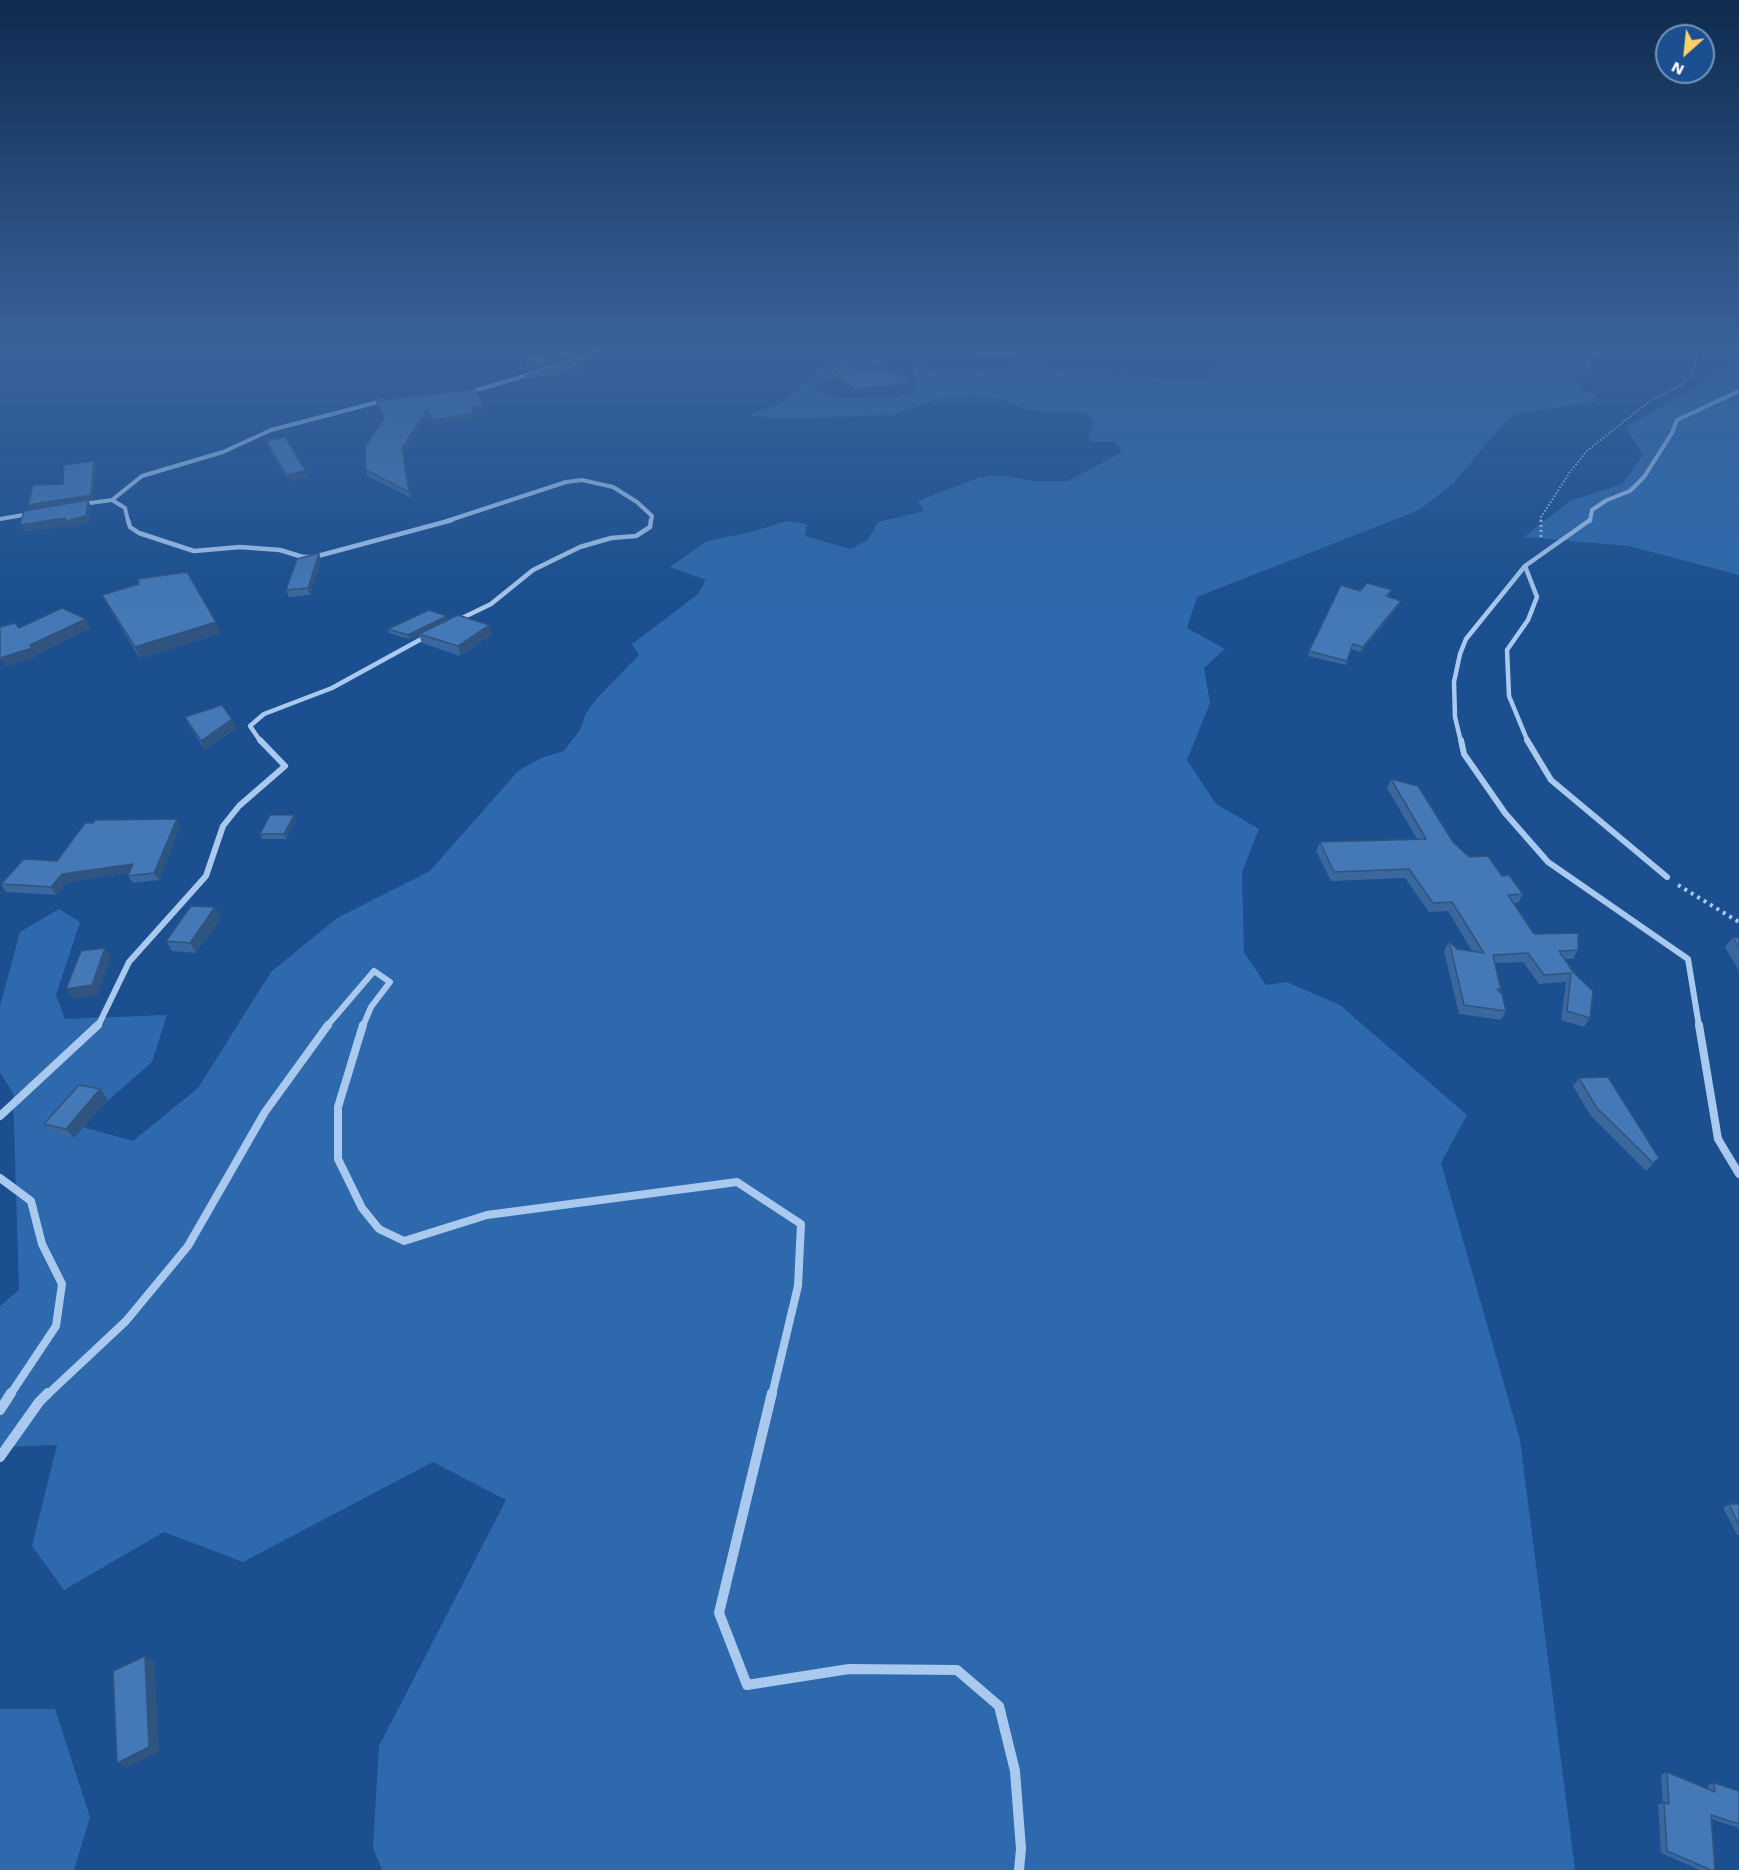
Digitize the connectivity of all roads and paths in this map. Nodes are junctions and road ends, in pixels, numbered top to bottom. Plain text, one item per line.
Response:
1 (255, 437) edge
2 (1604, 437) edge
3 (1669, 437) edge
4 (112, 500) junction
5 (78, 505) edge
6 (34, 513) edge
7 (0, 519) edge
8 (1542, 555) junction
9 (1525, 566) junction
10 (449, 625) edge
11 (428, 636) edge
12 (1667, 877) joint
13 (1739, 922) edge
14 (0, 1116) edge
15 (1739, 1174) edge
16 (0, 1178) edge
17 (0, 1410) edge
18 (0, 1457) edge
19 (1019, 1870) edge

1 - 4 street
2 - 8 path
3 - 8 street
4 - 5 street
4 - 10 street
6 - 7 street
8 - 9 street
9 - 12 street
9 - 15 street
11 - 14 street
12 - 13 path
16 - 17 street
18 - 19 street

